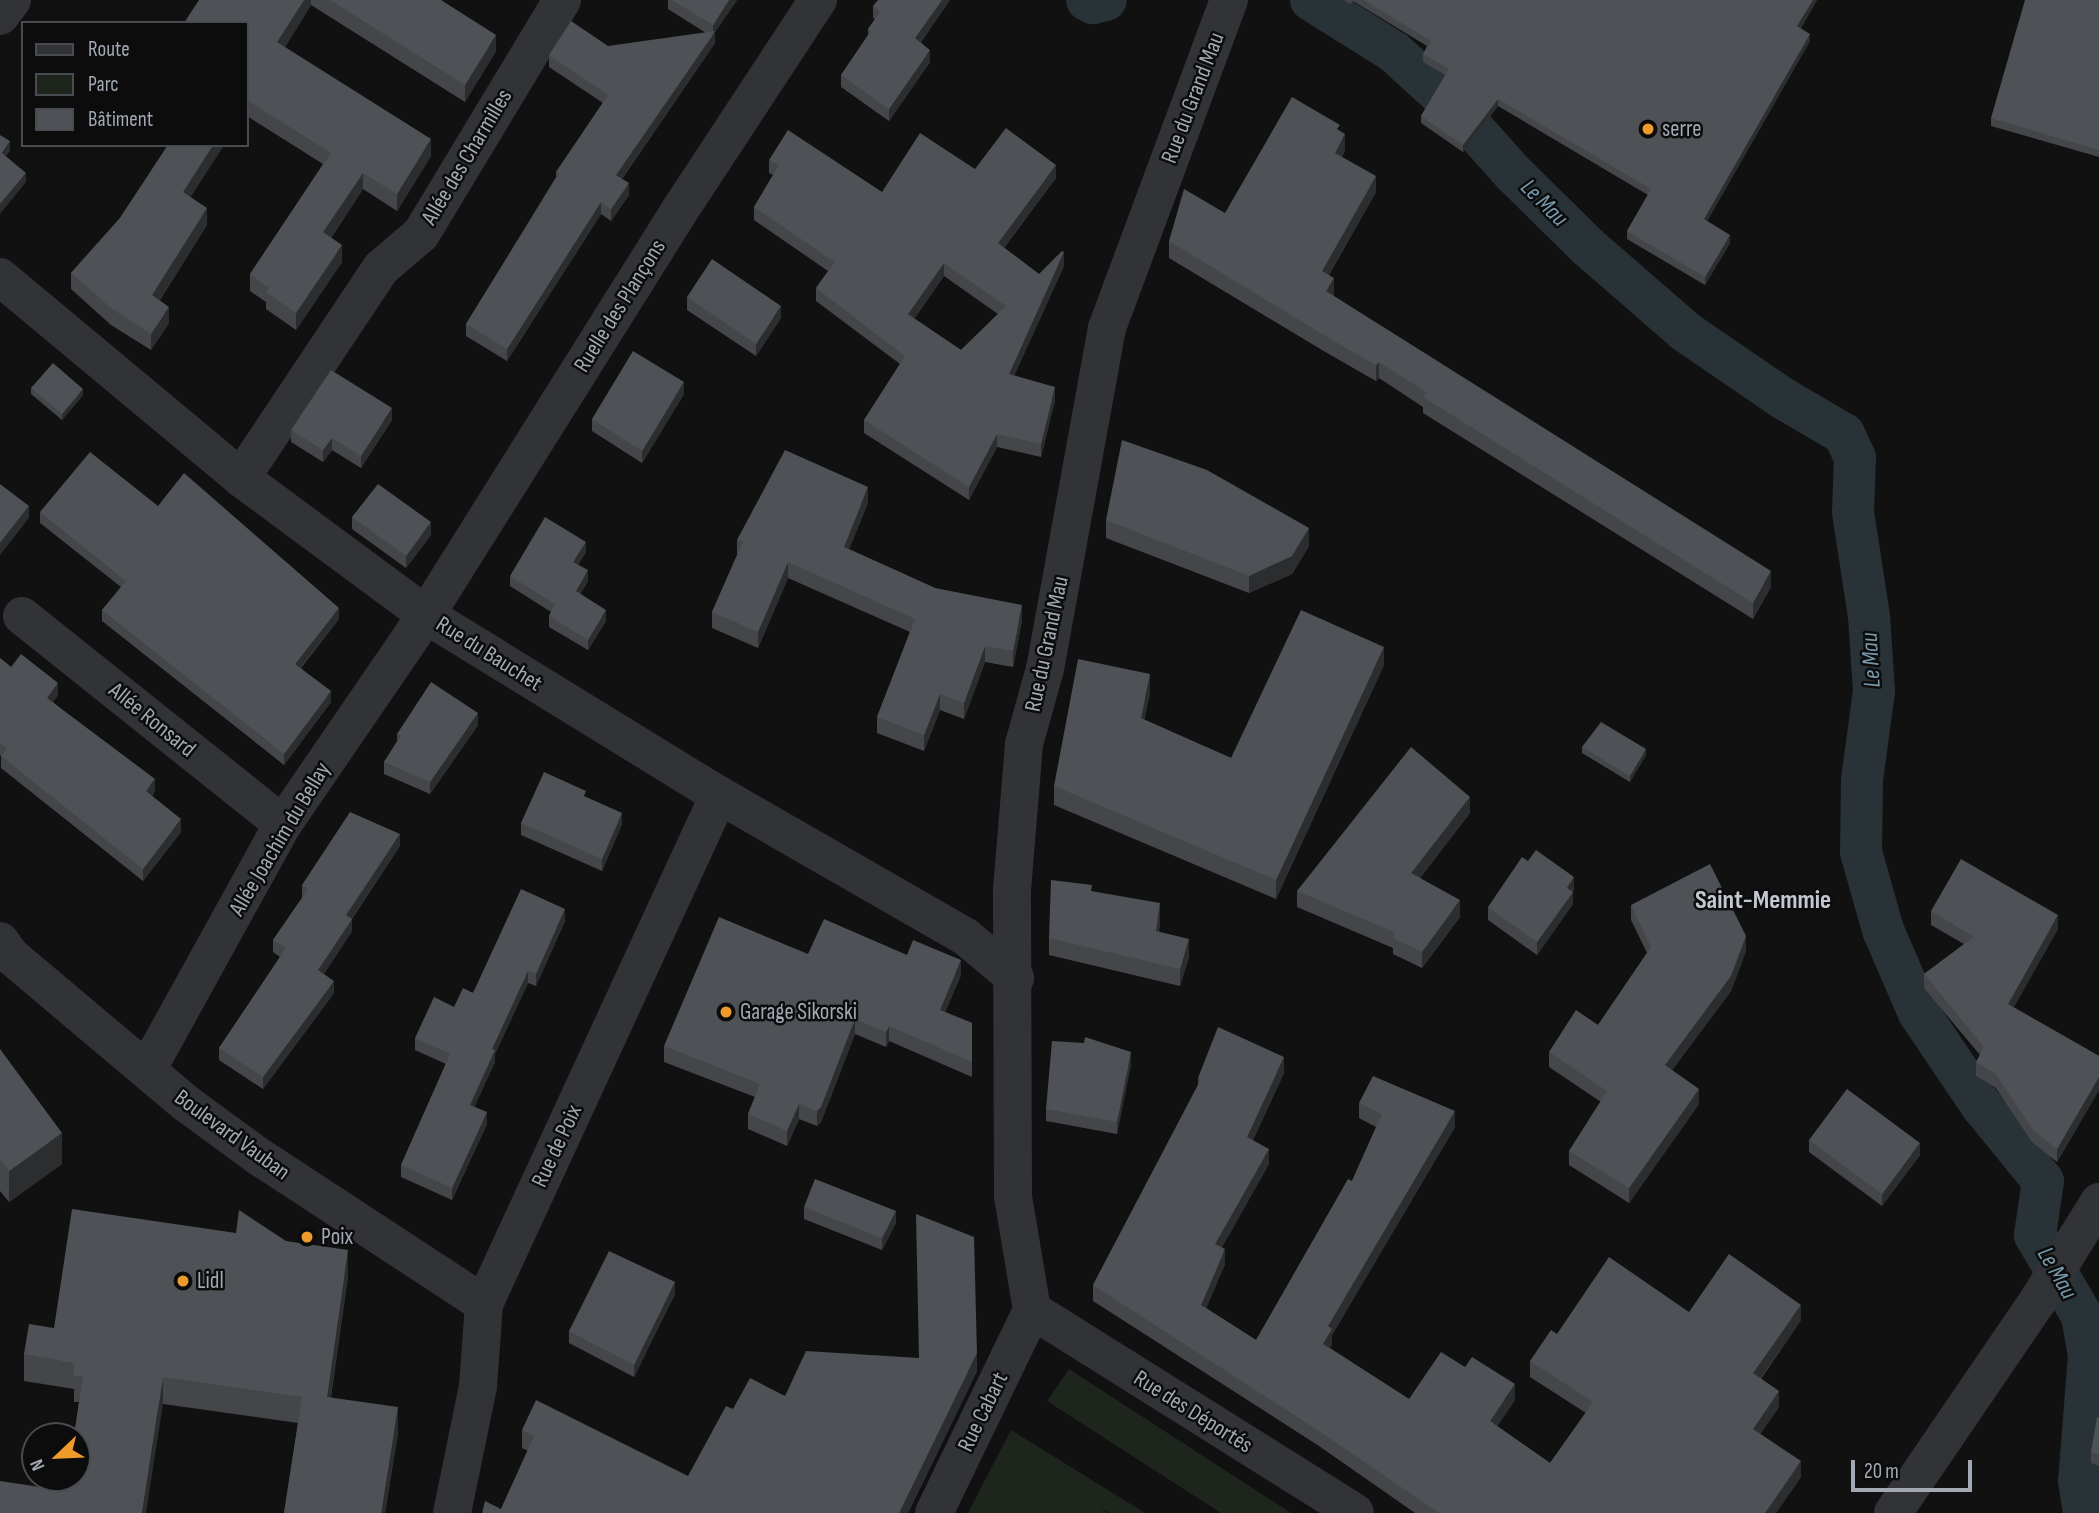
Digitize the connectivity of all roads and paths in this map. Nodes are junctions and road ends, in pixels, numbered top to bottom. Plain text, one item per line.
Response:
1 (12, 0) edge
2 (562, 0) edge
3 (818, 0) edge
4 (0, 16) edge
5 (1224, 16) edge
6 (0, 277) edge
7 (241, 478) junction
8 (426, 615) junction
9 (22, 616) dead end
10 (719, 795) junction
11 (283, 824) junction
12 (0, 941) edge
13 (1015, 978) junction
14 (147, 1070) junction
15 (2099, 1202) edge
16 (484, 1304) junction
17 (1032, 1311) junction
18 (452, 1513) edge
19 (934, 1513) edge
20 (1354, 1513) edge
21 (1893, 1513) edge

1 - 4 street
2 - 7 street, Allée des Charmilles
3 - 8 street, Ruelle des Plançons
5 - 13 street, Rue du Grand Mau
6 - 7 street, Rue du Bauchet
7 - 8 street, Rue du Bauchet
8 - 10 street, Rue du Bauchet
8 - 11 street, Allée Joachim du Bellay
9 - 11 street, Allée Ronsard
10 - 13 street, Rue du Bauchet
10 - 16 street, Rue de Poix
11 - 14 street, Allée Joachim du Bellay
12 - 14 street, Boulevard Vauban
13 - 17 street, Rue du Grand Mau
14 - 16 street, Boulevard Vauban
15 - 21 street
16 - 18 street, Rue de Poix
17 - 19 street, Rue Cabart
17 - 20 street, Rue des Déportés

